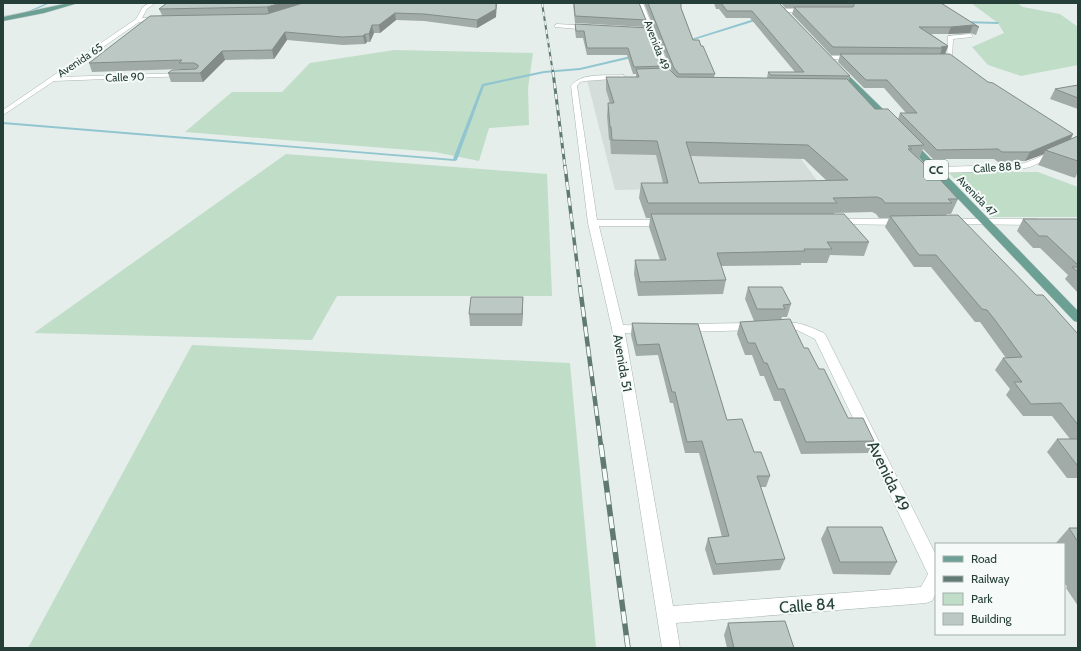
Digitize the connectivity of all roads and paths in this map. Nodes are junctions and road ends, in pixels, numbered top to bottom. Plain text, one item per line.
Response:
1 (75, 3) edge
2 (152, 3) edge
3 (636, 3) edge
4 (640, 3) edge
5 (782, 9) joint
6 (820, 11) edge
7 (3, 19) edge
8 (169, 19) edge
9 (791, 19) edge
10 (138, 20) junction
11 (557, 26) dead end
12 (600, 28) edge
13 (645, 30) edge
14 (652, 31) junction
15 (970, 36) edge
16 (826, 55) joint
17 (859, 58) edge
18 (948, 60) edge
19 (190, 75) edge
20 (633, 77) edge
21 (52, 79) junction
22 (675, 86) edge
23 (3, 113) edge
24 (893, 125) edge
25 (904, 136) edge
26 (1078, 143) edge
27 (936, 170) junction
28 (821, 222) edge
29 (915, 222) edge
30 (939, 222) edge
31 (986, 222) junction
32 (1048, 222) edge
33 (593, 223) junction
34 (672, 223) edge
35 (1078, 318) edge
36 (673, 328) edge
37 (657, 329) edge
38 (618, 330) junction
39 (935, 572) edge
40 (935, 576) edge
41 (666, 615) junction
42 (671, 648) edge

1 - 7 main road
2 - 10 street, Avenida 65
3 - 4 street
4 - 14 street, Avenida 49
5 - 6 street
5 - 9 main road
8 - 10 street
10 - 21 street, Avenida 65
11 - 12 street
13 - 14 street
14 - 22 street, Avenida 49
15 - 18 street
16 - 17 street
16 - 24 main road
19 - 21 street, Calle 90
20 - 33 street, Avenida 51
21 - 23 street, Avenida 65
25 - 27 main road, Avenida 47 / CC
26 - 27 street, Calle 88 B
27 - 31 main road, Avenida 47 / CC
28 - 29 street
30 - 31 street
31 - 32 street
31 - 35 main road, Avenida 47 / CC
33 - 34 street
33 - 38 street, Avenida 51
36 - 39 street, Avenida 49
37 - 38 street
38 - 41 street, Avenida 51
40 - 41 street, Calle 84
41 - 42 street, Avenida 51

